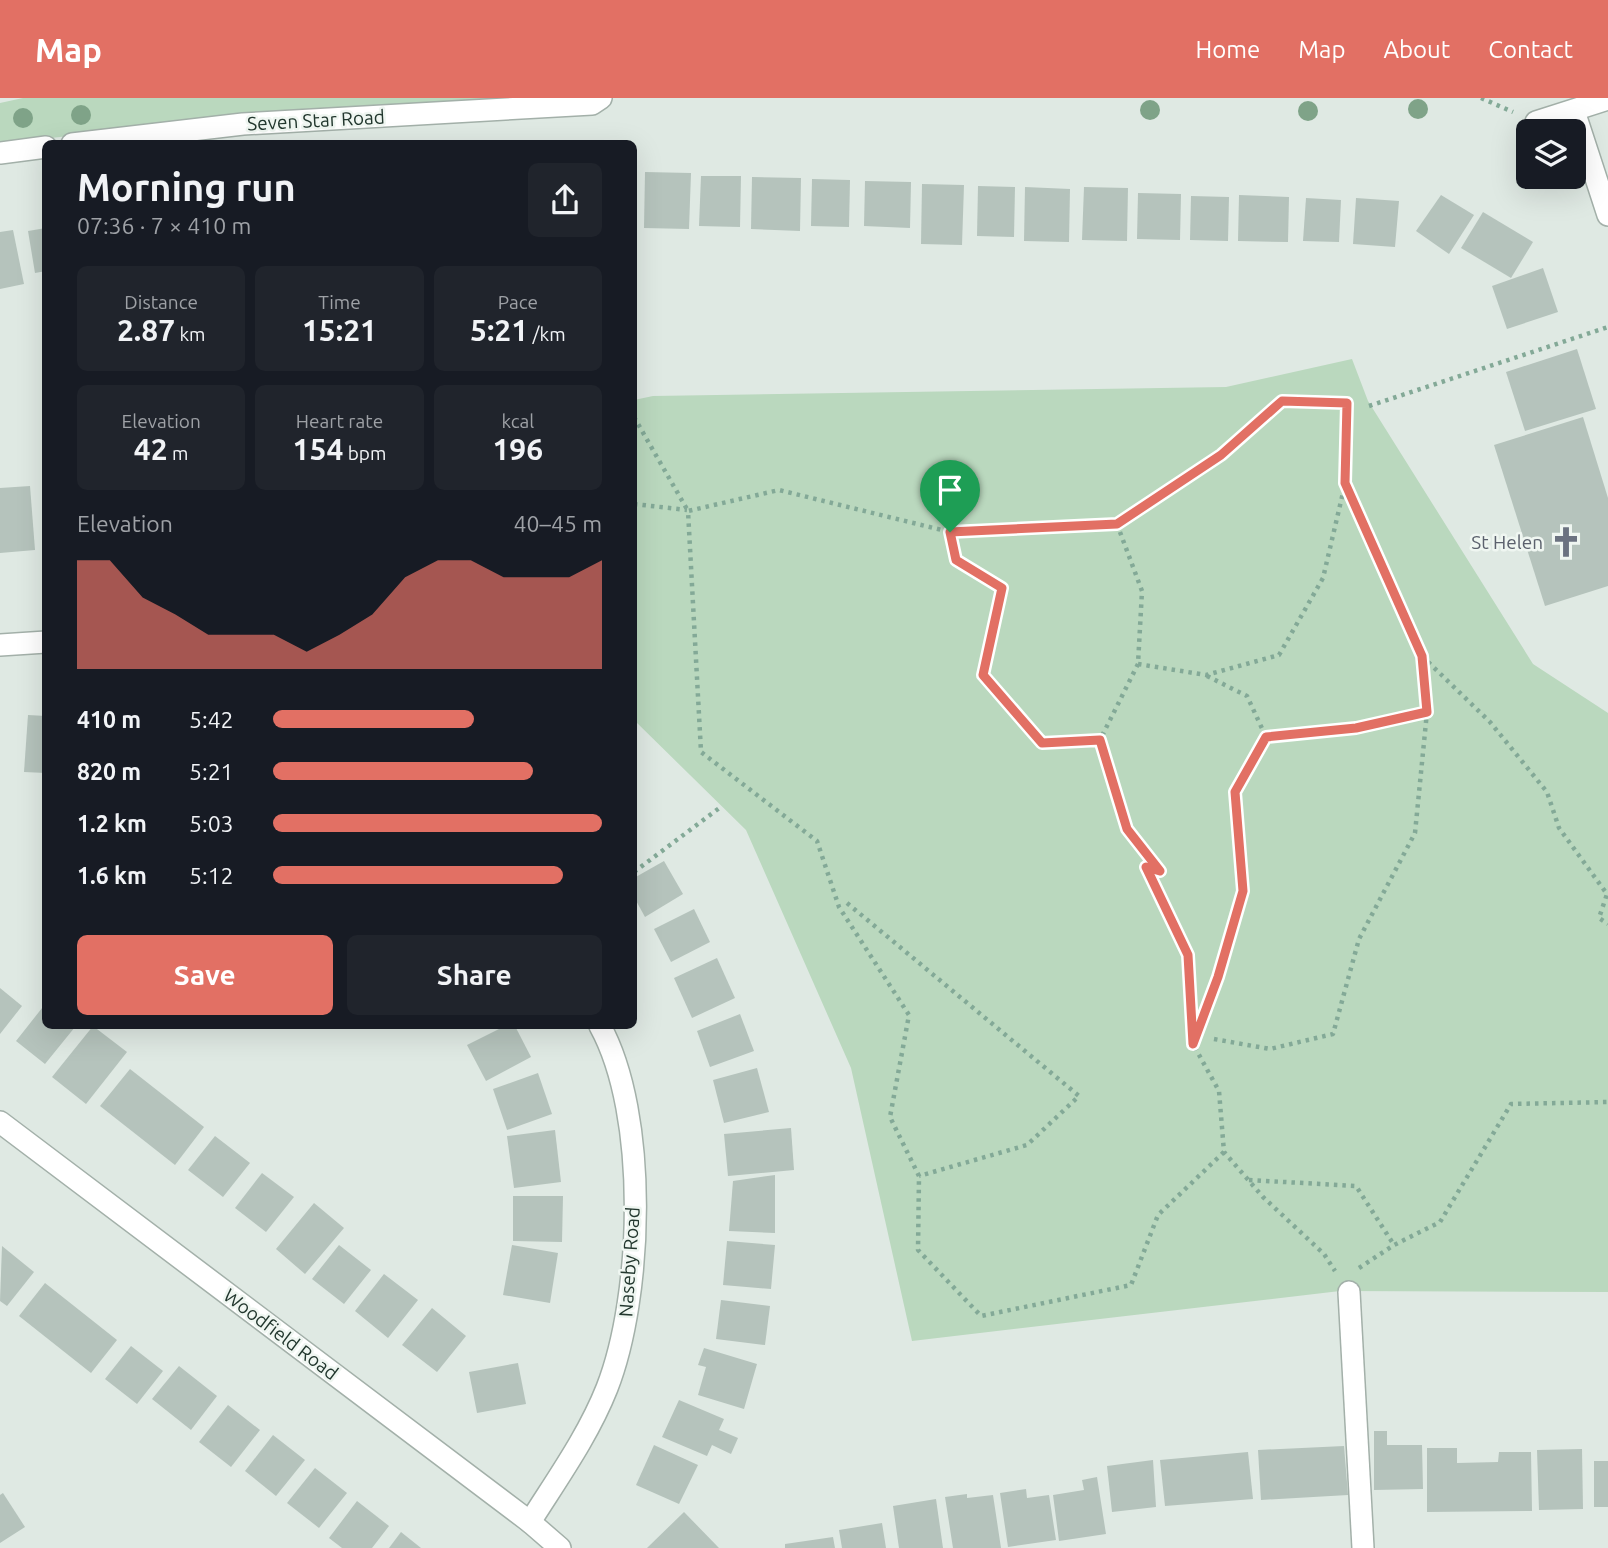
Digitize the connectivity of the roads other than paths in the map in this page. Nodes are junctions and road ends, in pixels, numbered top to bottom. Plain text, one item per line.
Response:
1 (601, 98) edge
2 (1608, 99) edge
3 (1574, 111) junction
4 (1546, 119) edge
5 (106, 140) edge
6 (42, 147) edge
7 (0, 153) edge
8 (1608, 215) edge
9 (42, 642) edge
10 (0, 645) edge
11 (601, 1029) edge
12 (0, 1122) edge
13 (1345, 1286) road end
14 (530, 1522) junction
15 (561, 1548) edge
16 (1363, 1548) edge

1 - 5 street, Seven Star Road
2 - 3 street
3 - 4 street
3 - 8 street
6 - 7 street
9 - 10 street
11 - 14 street, Naseby Road
12 - 14 street, Woodfield Road
13 - 16 street
14 - 15 street, Woodfield Road

